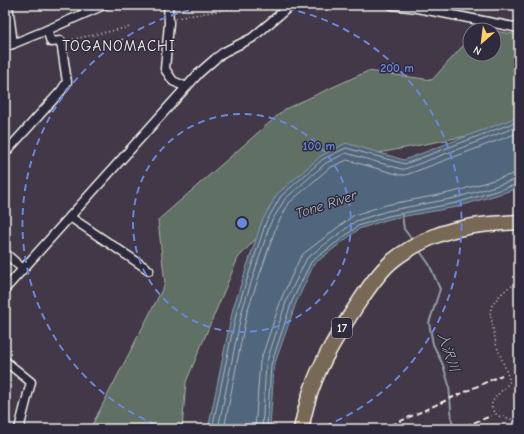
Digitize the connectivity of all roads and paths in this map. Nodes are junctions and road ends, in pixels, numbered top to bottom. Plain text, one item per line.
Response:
1 (8, 5) edge
2 (104, 5) edge
3 (168, 5) edge
4 (291, 5) edge
5 (392, 5) edge
6 (284, 11) junction
7 (168, 19) junction
8 (130, 27) dead end
9 (519, 28) edge
10 (48, 30) junction
11 (61, 41) junction
12 (9, 45) edge
13 (186, 87) junction
14 (5, 152) edge
15 (70, 217) junction
16 (519, 222) edge
17 (5, 253) edge
18 (23, 269) junction
19 (149, 270) dead end
20 (519, 282) edge
21 (5, 289) edge
22 (5, 361) edge
23 (519, 424) edge
24 (19, 429) edge
25 (301, 429) edge

1 - 12 street
2 - 10 street
3 - 7 street
4 - 6 street
5 - 9 street
6 - 7 path
6 - 13 street
7 - 13 street
8 - 11 path
10 - 11 street
10 - 12 street
11 - 14 street
13 - 15 street
15 - 18 street
15 - 19 street
16 - 25 highway, 17
17 - 18 street
18 - 21 street
20 - 23 path
22 - 24 street

